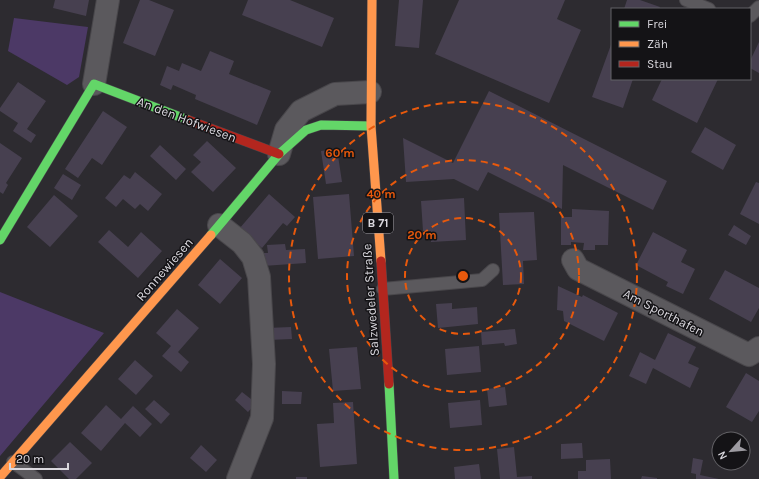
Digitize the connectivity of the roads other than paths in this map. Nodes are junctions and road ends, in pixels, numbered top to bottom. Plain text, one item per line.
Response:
1 (108, 0) edge
2 (372, 0) edge
3 (686, 0) edge
4 (759, 7) edge
5 (706, 8) edge
6 (751, 15) edge
7 (94, 84) junction
8 (370, 92) junction
9 (370, 126) junction
10 (279, 154) junction
11 (219, 225) junction
12 (0, 240) edge
13 (573, 260) dead end
14 (493, 270) dead end
15 (383, 289) junction
16 (759, 348) edge
17 (12, 462) junction
18 (0, 477) edge
19 (36, 479) edge
20 (238, 479) edge
21 (394, 479) edge

1 - 7 street
2 - 8 street, Salzwedeler Straße / B 71
3 - 5 lane
4 - 6 lane
7 - 10 street, An den Hofwiesen
7 - 12 street
8 - 9 street, Salzwedeler Straße / B 71
8 - 10 street
9 - 10 street, Ronnewiesen
9 - 15 street, Salzwedeler Straße / B 71
10 - 11 street, Ronnewiesen
11 - 17 street, Ronnewiesen
11 - 20 street
13 - 16 street, Am Sporthafen
14 - 15 lane
15 - 21 street, Salzwedeler Straße / B 71
17 - 18 street, Ronnewiesen
17 - 19 lane

